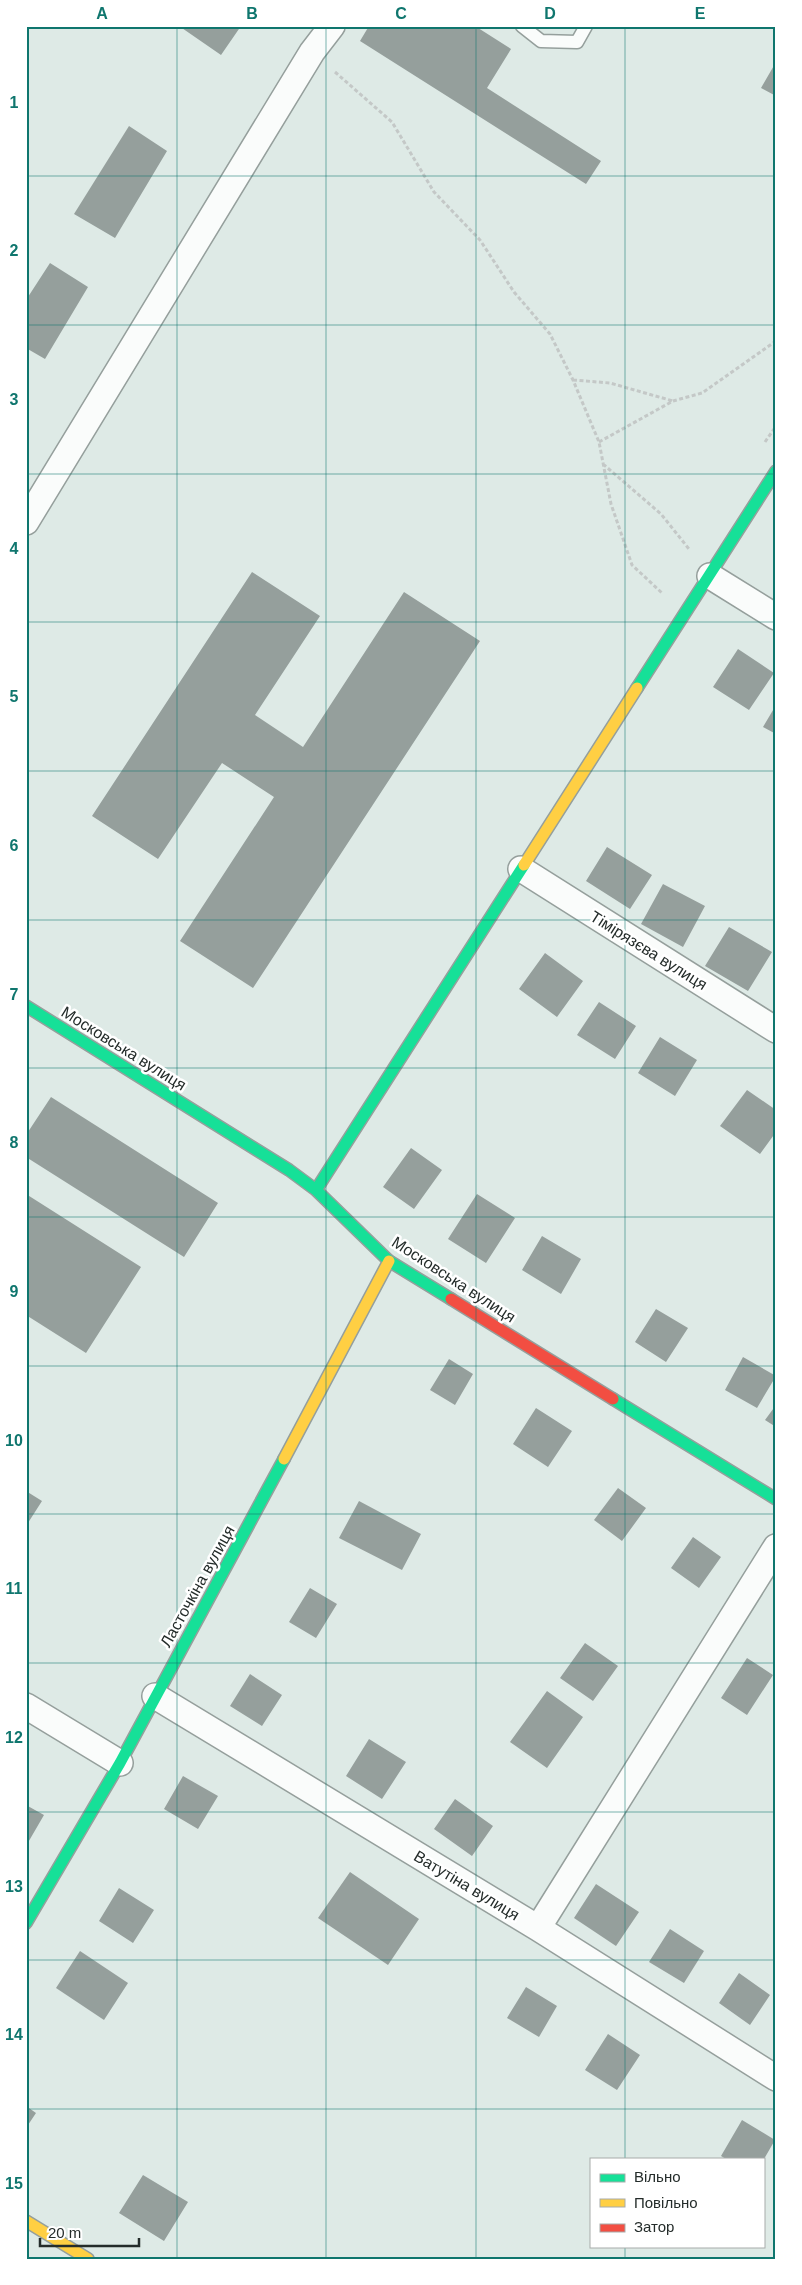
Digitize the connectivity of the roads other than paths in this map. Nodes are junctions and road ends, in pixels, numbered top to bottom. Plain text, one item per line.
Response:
1 (332, 26) edge
2 (522, 26) edge
3 (586, 26) edge
4 (776, 471) edge
5 (26, 522) edge
6 (710, 576) junction
7 (776, 617) edge
8 (521, 869) junction
9 (26, 1006) edge
10 (776, 1030) edge
11 (316, 1190) junction
12 (389, 1261) junction
13 (776, 1499) edge
14 (776, 1547) edge
15 (156, 1696) junction
16 (26, 1706) edge
17 (120, 1764) junction
18 (26, 1923) edge
19 (538, 1928) junction
20 (776, 2078) edge
21 (26, 2221) edge
22 (88, 2259) edge

1 - 5 street
2 - 3 lane
4 - 6 street
6 - 7 street
6 - 8 street
8 - 10 street, Тімірязєва вулиця
8 - 11 street
9 - 11 street, Московська вулиця
11 - 12 street, Московська вулиця
12 - 13 street, Московська вулиця
12 - 15 street, Ласточкіна вулиця
14 - 19 street
15 - 17 street, Ласточкіна вулиця
15 - 19 street, Ватутіна вулиця
16 - 17 street
17 - 18 street, Ласточкіна вулиця
19 - 20 street, Ватутіна вулиця
21 - 22 street

